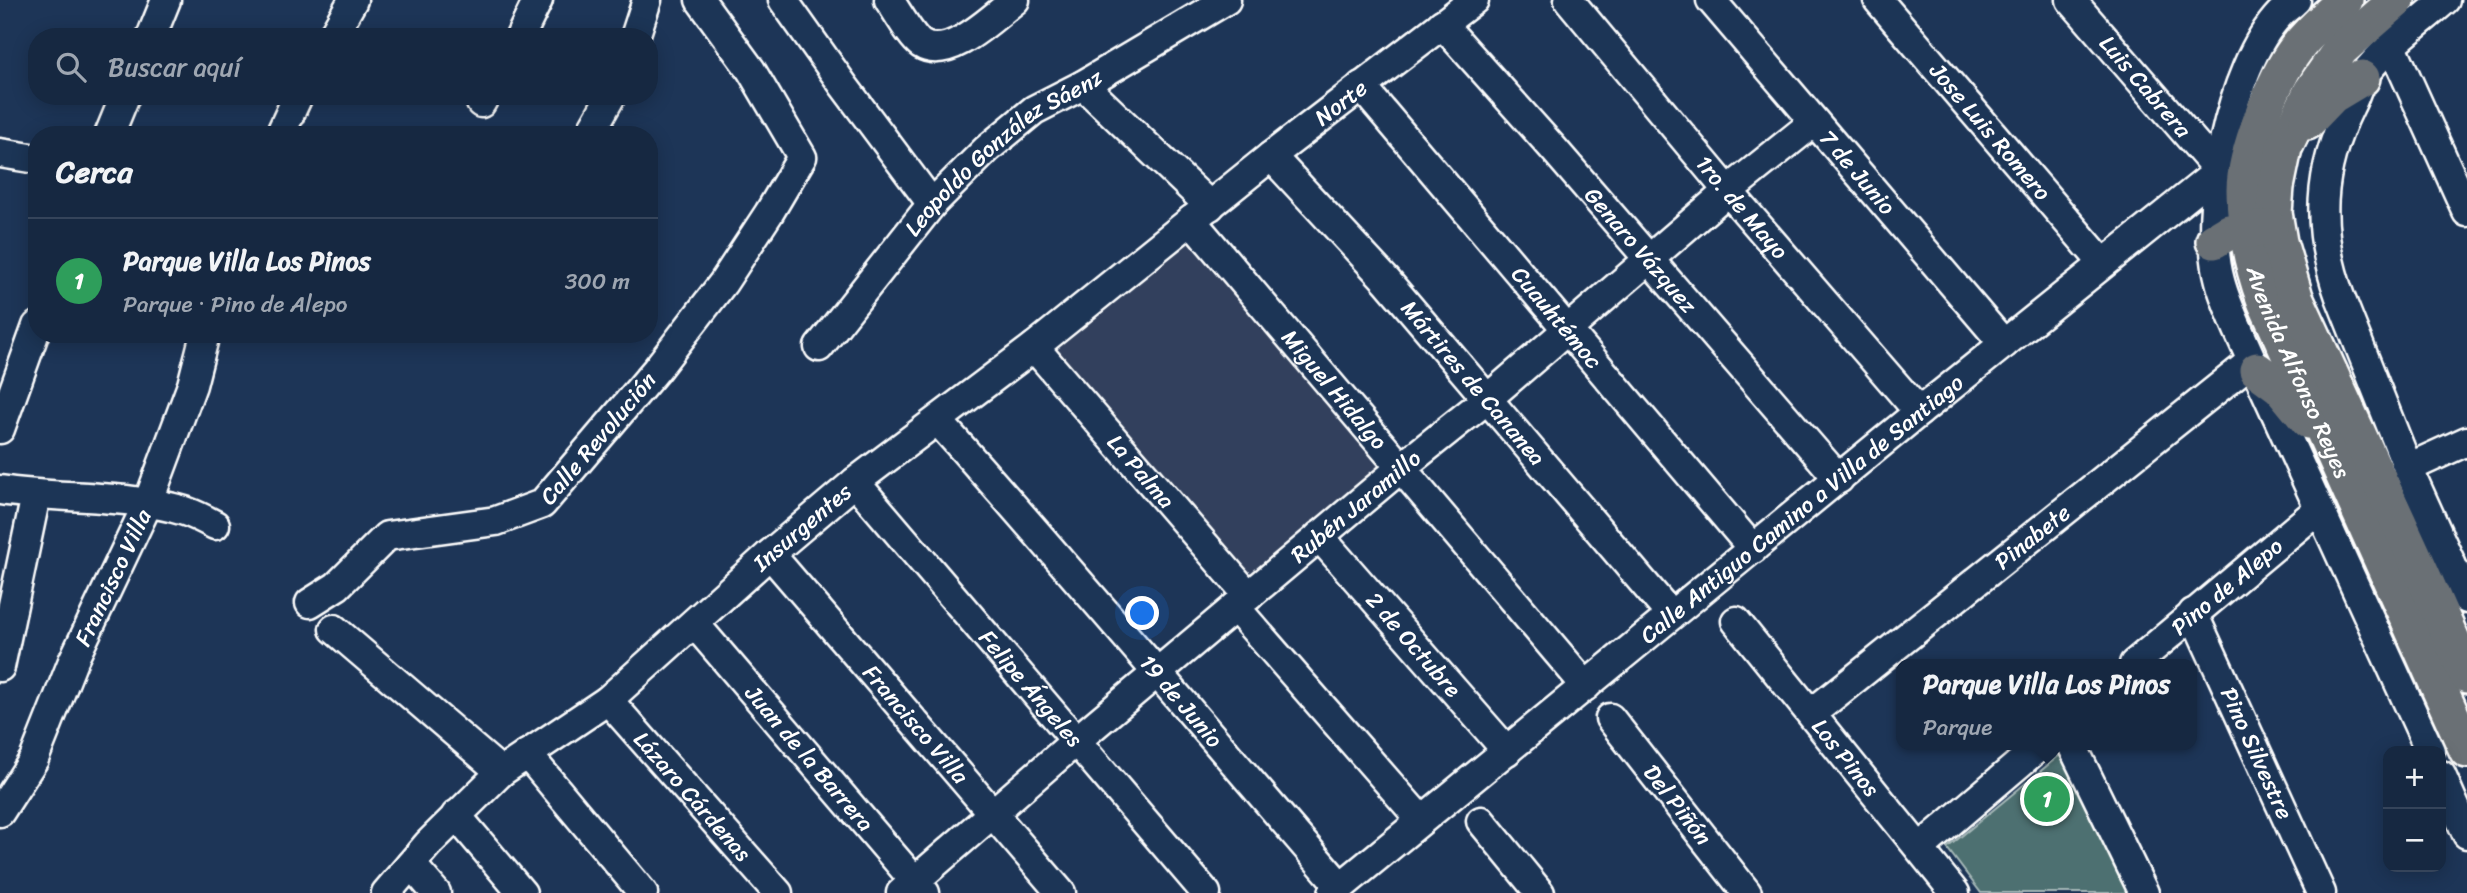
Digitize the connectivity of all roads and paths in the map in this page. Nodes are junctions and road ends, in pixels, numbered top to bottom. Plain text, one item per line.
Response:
1 (166, 0) edge
2 (353, 0) edge
3 (538, 0) edge
4 (647, 0) edge
5 (700, 0) edge
6 (783, 0) edge
7 (889, 0) edge
8 (1015, 0) edge
9 (1226, 0) edge
10 (1474, 0) edge
11 (1569, 0) edge
12 (1711, 0) edge
13 (1878, 0) edge
14 (2071, 0) edge
15 (2345, 0) edge
16 (2397, 0) edge
17 (2445, 0) edge
18 (2280, 5) edge
19 (1442, 24) junction
20 (154, 28) edge
21 (337, 28) edge
22 (524, 28) edge
23 (638, 28) edge
24 (2392, 46) junction
25 (2362, 78) junction
26 (1083, 85) junction
27 (1361, 86) junction
28 (121, 105) edge
29 (294, 105) edge
30 (606, 105) edge
31 (1814, 122) junction
32 (113, 126) edge
33 (284, 126) edge
34 (594, 126) edge
35 (2284, 148) junction
36 (0, 153) edge
37 (1271, 156) junction
38 (28, 158) edge
39 (2234, 165) junction
40 (1728, 191) junction
41 (932, 204) junction
42 (2467, 212) edge
43 (1200, 213) junction
44 (2262, 229) junction
45 (2214, 241) junction
46 (1648, 261) junction
47 (2103, 263) junction
48 (1567, 330) junction
49 (31, 343) edge
50 (203, 343) edge
51 (2004, 344) junction
52 (819, 347) dead end
53 (1034, 347) junction
54 (2254, 365) junction
55 (1487, 399) junction
56 (1919, 412) junction
57 (938, 421) junction
58 (0, 429) edge
59 (2467, 441) edge
60 (2331, 444) junction
61 (1402, 467) junction
62 (2408, 468) junction
63 (1839, 479) junction
64 (855, 482) junction
65 (0, 490) edge
66 (36, 495) junction
67 (148, 503) junction
68 (2319, 509) junction
69 (215, 525) dead end
70 (1319, 536) junction
71 (1753, 549) junction
72 (770, 554) junction
73 (2467, 599) edge
74 (1242, 601) junction
75 (310, 603) dead end
76 (2193, 612) junction
77 (1671, 615) junction
78 (1737, 621) dead end
79 (694, 623) junction
80 (334, 629) dead end
81 (2140, 659) edge
82 (0, 667) edge
83 (1156, 674) junction
84 (2467, 675) edge
85 (1586, 686) junction
86 (608, 699) junction
87 (1812, 713) junction
88 (1610, 718) dead end
89 (1077, 740) junction
90 (2428, 746) edge
91 (2035, 750) edge
92 (2074, 750) edge
93 (2467, 750) edge
94 (1507, 751) junction
95 (527, 754) junction
96 (501, 772) junction
97 (2446, 786) edge
98 (0, 812) edge
99 (993, 814) junction
100 (456, 815) junction
101 (1421, 820) junction
102 (1481, 821) dead end
103 (2467, 834) edge
104 (1920, 848) junction
105 (411, 864) junction
106 (914, 889) edge
107 (1337, 890) edge
108 (386, 893) edge
109 (436, 893) edge
110 (522, 893) edge
111 (643, 893) edge
112 (778, 893) edge
113 (1060, 893) edge
114 (1206, 893) edge
115 (1540, 893) edge
116 (1747, 893) edge
117 (1955, 893) edge
118 (2144, 893) edge
119 (2321, 893) edge

1 - 20 street
2 - 21 street
3 - 22 street
4 - 23 street
5 - 75 street, Calle Revolución
6 - 41 street
7 - 8 street
9 - 26 street, Leopoldo González Sáenz
10 - 19 street, Norte
11 - 40 street, 1ro. de Mayo
12 - 31 street, 7 de Junio
13 - 47 street, Jose Luis Romero
14 - 39 street, Luis Cabrera
15 - 39 main road, Avenida Alfonso Reyes
16 - 35 main road, Avenida Alfonso Reyes
17 - 24 street
18 - 39 street
19 - 27 street, Norte
19 - 46 street, Genaro Vázquez
24 - 25 street
24 - 42 street
25 - 35 main road
25 - 62 street
26 - 41 street, Leopoldo González Sáenz
26 - 43 street, Miguel Hidalgo
27 - 37 street, Norte
27 - 48 street, Cuauhtémoc
28 - 32 street
29 - 33 street
30 - 34 street
31 - 40 street, Rubén Jaramillo
31 - 51 street, 7 de Junio
35 - 39 street, Calle Antiguo Camino a Villa de Santiago
35 - 44 main road, Avenida Alfonso Reyes
36 - 38 street
37 - 43 street, Norte
37 - 55 street, Mártires de Cananea
39 - 44 main road, Avenida Alfonso Reyes
39 - 45 street
39 - 47 street, Calle Antiguo Camino a Villa de Santiago
40 - 46 street, Rubén Jaramillo
40 - 56 street, 1ro. de Mayo
41 - 52 street, Leopoldo González Sáenz
43 - 53 street, Insurgentes
43 - 61 street, Miguel Hidalgo
44 - 45 main road
44 - 60 main road, Avenida Alfonso Reyes
44 - 84 main road, Avenida Alfonso Reyes
45 - 54 street
46 - 48 street, Rubén Jaramillo
46 - 63 street, Genaro Vázquez
47 - 51 street, Calle Antiguo Camino a Villa de Santiago
48 - 55 street, Rubén Jaramillo
48 - 71 street, Cuauhtémoc
49 - 58 street
50 - 67 street, Francisco Villa
51 - 56 street, Calle Antiguo Camino a Villa de Santiago
53 - 57 street, Insurgentes
53 - 74 street, La Palma
54 - 60 main road
54 - 68 street
54 - 87 street, Pinabete
55 - 61 street, Rubén Jaramillo
55 - 77 street, Mártires de Cananea
56 - 63 street, Calle Antiguo Camino a Villa de Santiago
57 - 64 street, Insurgentes
57 - 83 street, 19 de Junio
59 - 62 street
60 - 93 main road, Avenida Alfonso Reyes
61 - 70 street, Rubén Jaramillo
61 - 85 street, Miguel Hidalgo
62 - 73 street
63 - 71 street, Calle Antiguo Camino a Villa de Santiago
64 - 72 street, Insurgentes
64 - 89 street, Felipe Ángeles
65 - 66 street
66 - 67 street
66 - 82 street
67 - 69 street
67 - 98 street, Francisco Villa
68 - 76 street, Pino de Alepo
68 - 90 street
70 - 74 street, Rubén Jaramillo
70 - 94 street, 2 de Octubre
71 - 77 street, Calle Antiguo Camino a Villa de Santiago
72 - 79 street, Insurgentes
72 - 99 street, Francisco Villa
74 - 83 street, Rubén Jaramillo
74 - 101 street, La Palma
76 - 81 street, Pino de Alepo
76 - 119 street, Pino Silvestre
77 - 85 street, Calle Antiguo Camino a Villa de Santiago
78 - 87 street, Los Pinos
79 - 86 street, Insurgentes
79 - 106 street, Juan de la Barrera
80 - 96 street
83 - 89 street, Rubén Jaramillo
83 - 107 street, 19 de Junio
85 - 94 street, Calle Antiguo Camino a Villa de Santiago
86 - 95 street, Insurgentes
86 - 112 street, Lázaro Cárdenas
87 - 104 street, Los Pinos
88 - 116 street, Del Piñón
89 - 99 street, Rubén Jaramillo
89 - 114 street, Felipe Ángeles
91 - 104 street
92 - 118 street
94 - 101 street, Calle Antiguo Camino a Villa de Santiago
95 - 96 street, Insurgentes
95 - 111 street
96 - 100 street, Insurgentes
97 - 103 street
99 - 106 street, Rubén Jaramillo
99 - 113 street, Francisco Villa
100 - 105 street, Insurgentes
100 - 110 street
101 - 107 street, Calle Antiguo Camino a Villa de Santiago
102 - 115 street
104 - 117 street, Los Pinos
105 - 108 street, Insurgentes
105 - 109 street

